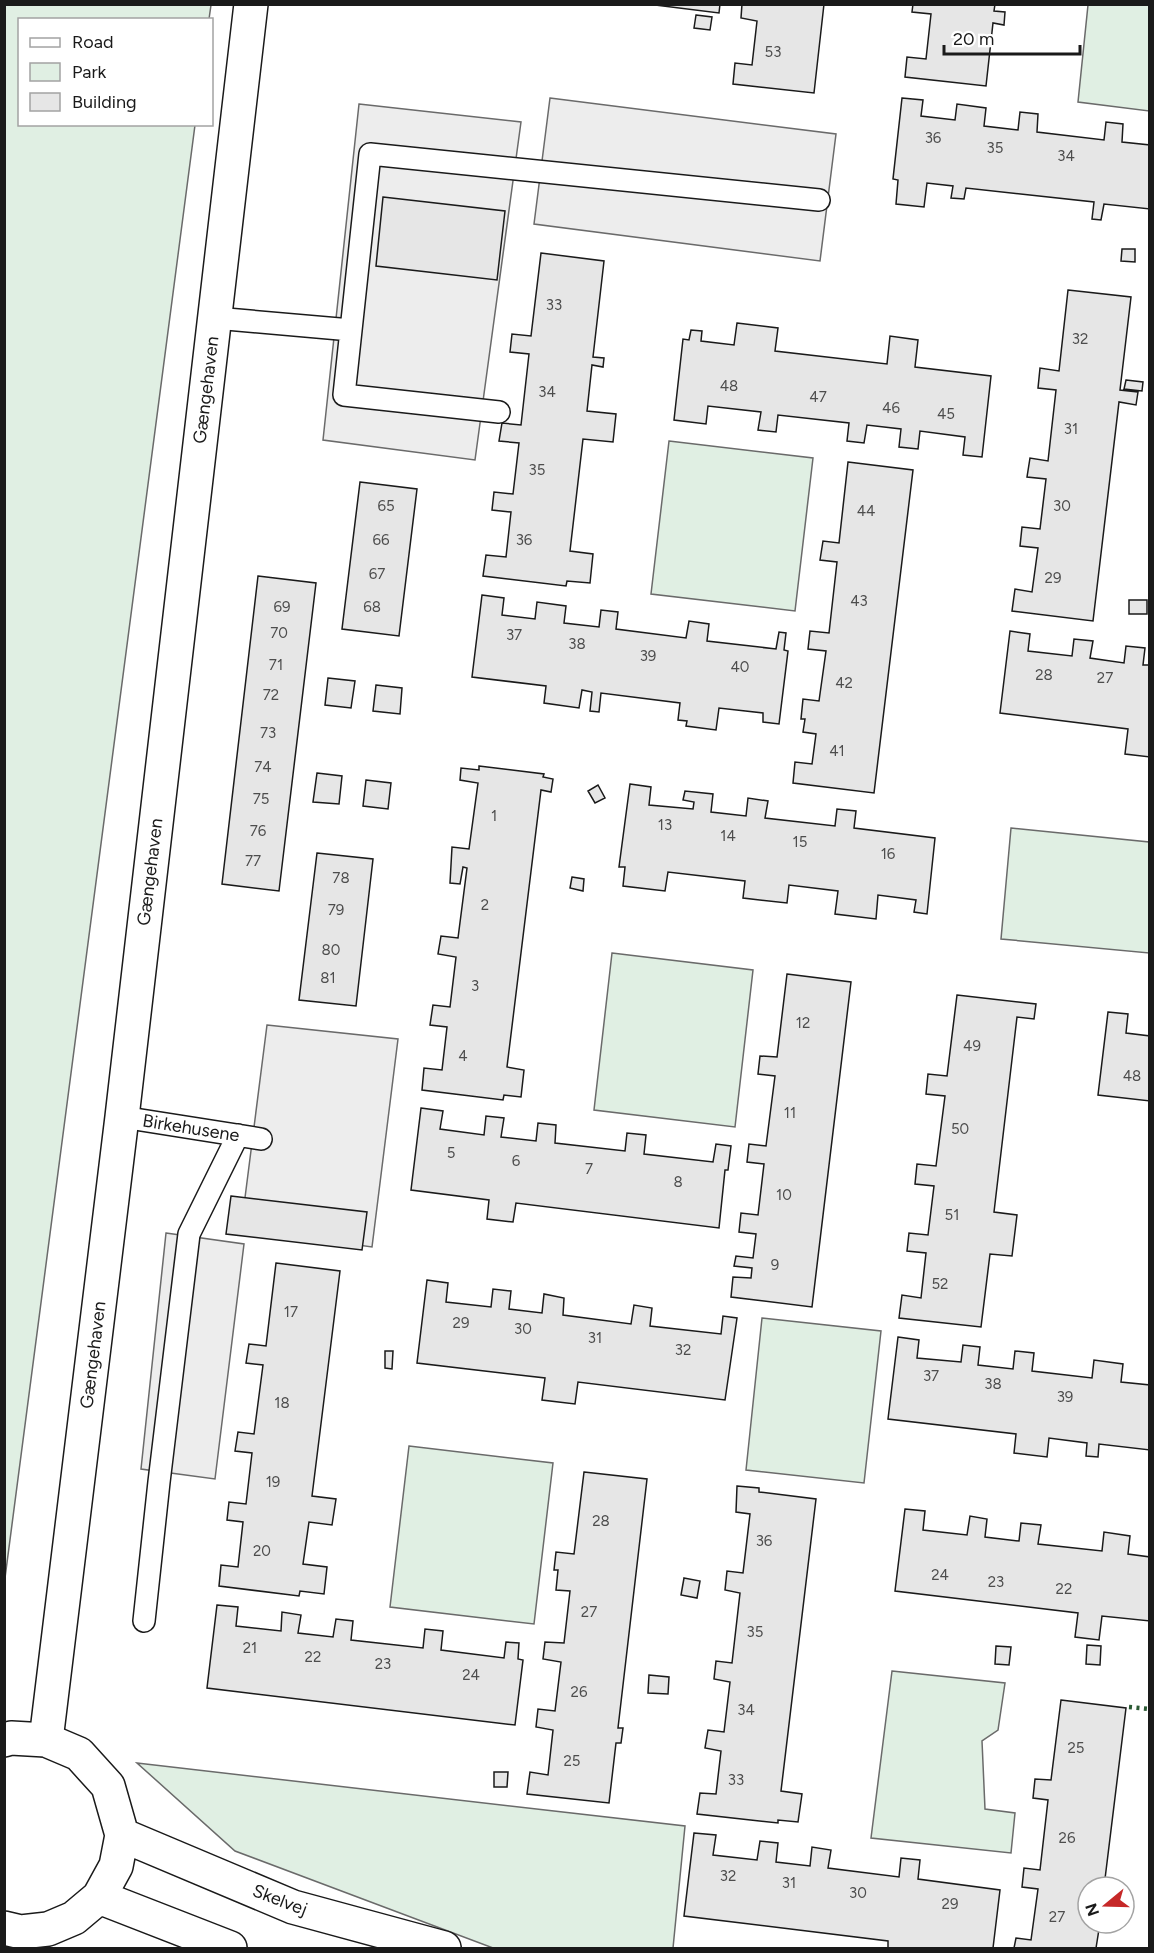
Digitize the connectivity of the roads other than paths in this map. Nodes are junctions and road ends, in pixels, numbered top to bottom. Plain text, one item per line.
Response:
1 (252, 4) edge
2 (819, 200) dead end
3 (214, 318) junction
4 (351, 330) junction
5 (499, 412) dead end
6 (122, 1117) junction
7 (238, 1135) junction
8 (261, 1138) dead end
9 (144, 1621) dead end
10 (4, 1740) edge
11 (46, 1740) junction
12 (122, 1835) junction
13 (99, 1897) junction
14 (15, 1936) edge
15 (230, 1948) edge
16 (444, 1948) edge

1 - 3 street, Gængehaven
2 - 4 lane
3 - 4 lane
3 - 6 street, Gængehaven
4 - 5 lane
6 - 7 lane, Birkehusene
6 - 11 street, Gængehaven
7 - 8 lane, Birkehusene
7 - 9 lane
10 - 11 street
11 - 12 street
12 - 13 street
12 - 16 street, Skelvej
13 - 14 street
13 - 15 street

